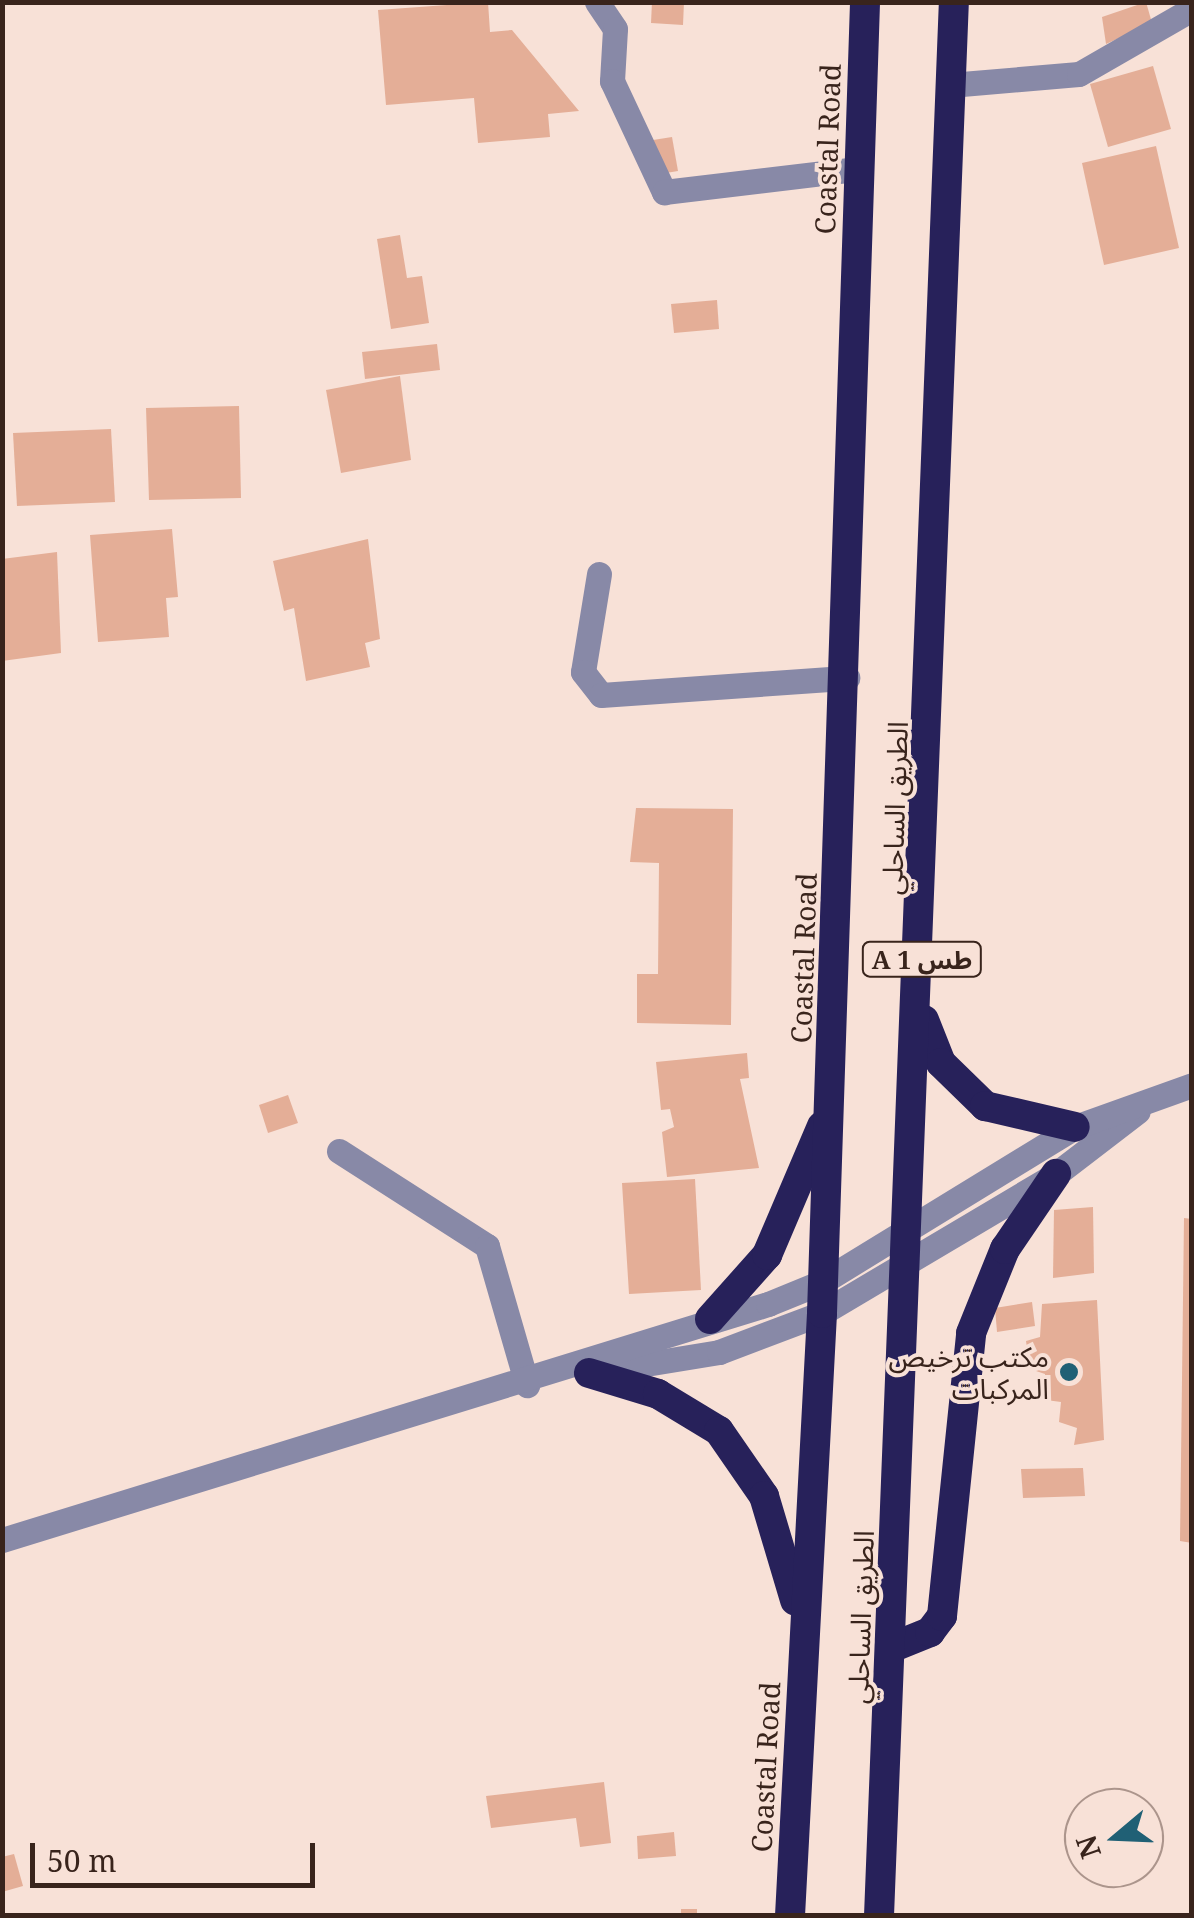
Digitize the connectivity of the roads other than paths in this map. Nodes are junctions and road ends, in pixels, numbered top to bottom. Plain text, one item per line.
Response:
1 (596, 2) edge
2 (865, 2) edge
3 (954, 2) edge
4 (1192, 9) edge
5 (950, 84) junction
6 (858, 168) junction
7 (600, 574) dead end
8 (847, 678) junction
9 (920, 1005) junction
10 (1192, 1085) edge
11 (1146, 1105) junction
12 (829, 1110) junction
13 (1075, 1126) junction
14 (339, 1151) dead end
15 (1056, 1174) junction
16 (906, 1228) junction
17 (902, 1265) junction
18 (822, 1282) junction
19 (822, 1314) junction
20 (710, 1318) junction
21 (589, 1373) junction
22 (540, 1381) junction
23 (2, 1540) edge
24 (893, 1648) junction
25 (803, 1651) junction
26 (790, 1916) edge
27 (878, 1916) edge

1 - 6 street
2 - 6 highway, Coastal Road / A 1 طس
3 - 5 highway, الطريق الساحلي / A 1 طس
4 - 5 street
5 - 9 highway, الطريق الساحلي / A 1 طس
6 - 8 highway, Coastal Road / A 1 طس
7 - 8 street
8 - 12 highway, Coastal Road / A 1 طس
9 - 13 highway
9 - 16 highway, الطريق الساحلي / A 1 طس
10 - 11 street
11 - 13 street
11 - 15 street
12 - 18 highway, Coastal Road / A 1 طس
12 - 20 highway
13 - 16 street
14 - 22 street
15 - 17 street
15 - 24 highway
16 - 17 highway, الطريق الساحلي / A 1 طس
16 - 18 street
17 - 19 street
17 - 24 highway, الطريق الساحلي / A 1 طس
18 - 19 highway, Coastal Road / A 1 طس
18 - 20 street
19 - 21 street
19 - 25 highway, Coastal Road / A 1 طس
20 - 22 street
21 - 22 street
21 - 25 highway
22 - 23 street
24 - 27 highway, الطريق الساحلي / A 1 طس
25 - 26 highway, Coastal Road / A 1 طس

